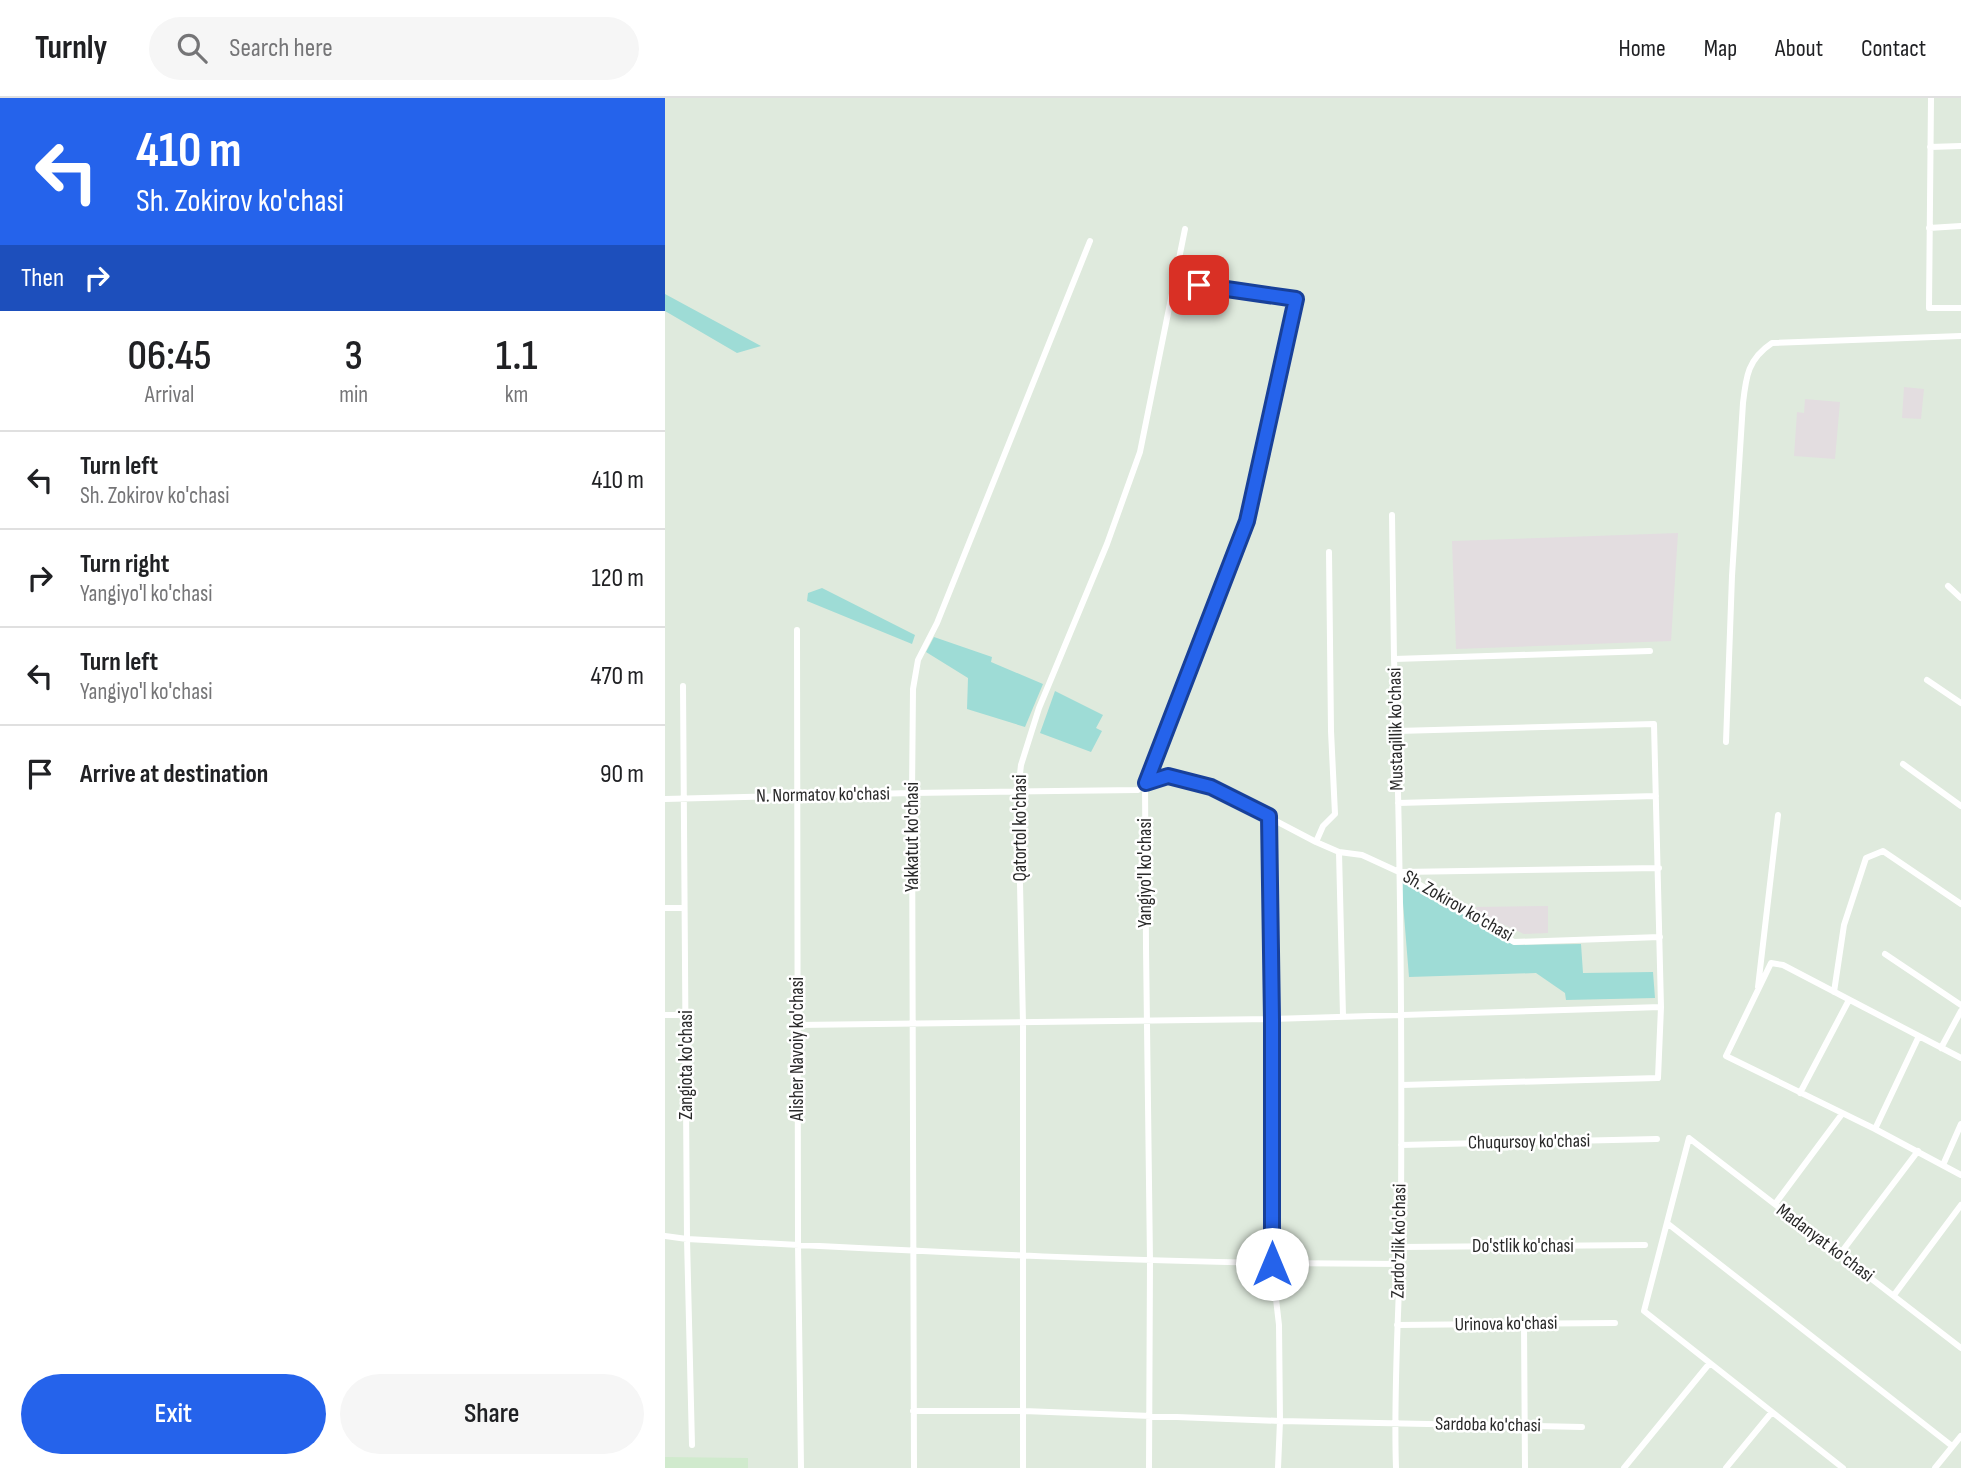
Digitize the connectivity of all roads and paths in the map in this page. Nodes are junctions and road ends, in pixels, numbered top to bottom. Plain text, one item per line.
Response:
1 (1931, 98) edge
2 (1961, 146) edge
3 (1930, 147) junction
4 (1961, 226) edge
5 (1929, 228) junction
6 (1185, 229) dead end
7 (1090, 241) dead end
8 (1175, 281) junction
9 (1961, 308) edge
10 (1961, 336) edge
11 (1392, 515) dead end
12 (1329, 552) dead end
13 (1948, 586) dead end
14 (1961, 597) edge
15 (797, 630) dead end
16 (1650, 651) dead end
17 (1394, 659) junction
18 (1927, 680) dead end
19 (683, 686) dead end
20 (1961, 703) edge
21 (1397, 731) junction
22 (1726, 742) dead end
23 (1903, 764) dead end
24 (1146, 783) junction
25 (1017, 792) junction
26 (912, 793) junction
27 (796, 795) junction
28 (1656, 796) junction
29 (665, 799) edge
30 (684, 799) junction
31 (1398, 803) junction
32 (1961, 806) edge
33 (1778, 815) dead end
34 (1269, 816) junction
35 (1316, 842) junction
36 (1339, 852) junction
37 (1658, 868) junction
38 (1399, 873) junction
39 (1961, 905) edge
40 (665, 908) edge
41 (684, 908) junction
42 (1660, 937) junction
43 (1885, 954) dead end
44 (1757, 992) junction
45 (1834, 992) junction
46 (1849, 1000) junction
47 (1961, 1004) edge
48 (1661, 1007) junction
49 (1961, 1010) edge
50 (1401, 1014) junction
51 (665, 1015) edge
52 (686, 1015) junction
53 (1343, 1016) junction
54 (1272, 1019) junction
55 (1148, 1020) junction
56 (1023, 1023) junction
57 (914, 1024) junction
58 (797, 1025) junction
59 (1919, 1036) junction
60 (1941, 1048) junction
61 (1961, 1058) edge
62 (1402, 1085) junction
63 (1800, 1093) junction
64 (1842, 1114) junction
65 (1961, 1124) edge
66 (1875, 1129) junction
67 (1657, 1139) dead end
68 (1401, 1145) junction
69 (1918, 1151) junction
70 (1943, 1165) junction
71 (1961, 1175) edge
72 (1775, 1204) junction
73 (1961, 1205) edge
74 (1667, 1223) junction
75 (665, 1236) edge
76 (687, 1239) junction
77 (798, 1245) junction
78 (1645, 1245) dead end
79 (1400, 1247) junction
80 (915, 1251) junction
81 (1024, 1254) junction
82 (1840, 1254) junction
83 (1150, 1261) junction
84 (1272, 1264) junction
85 (1399, 1265) junction
86 (1894, 1295) junction
87 (1615, 1323) dead end
88 (1524, 1324) junction
89 (1397, 1325) junction
90 (1961, 1348) edge
91 (1709, 1364) junction
92 (913, 1410) junction
93 (1024, 1411) junction
94 (1772, 1412) junction
95 (1150, 1416) junction
96 (1279, 1421) junction
97 (1394, 1424) junction
98 (1525, 1425) junction
99 (1582, 1427) dead end
100 (1961, 1436) edge
101 (692, 1445) dead end
102 (1952, 1446) junction
103 (1837, 1466) edge
104 (801, 1468) edge
105 (914, 1468) edge
106 (1023, 1468) edge
107 (1149, 1468) edge
108 (1278, 1468) edge
109 (1396, 1468) edge
110 (1525, 1468) edge
111 (1624, 1468) edge
112 (1726, 1468) edge
113 (1935, 1468) edge

1 - 3 street
2 - 3 street
3 - 5 street
4 - 5 street
5 - 9 street
6 - 8 street, Qatortol ko'chasi
7 - 26 street, Yakkatut ko'chasi
8 - 24 street, Yangiyo'l ko'chasi
8 - 25 street, Qatortol ko'chasi
10 - 22 street
11 - 17 street
12 - 35 street
13 - 14 street
15 - 27 street, Alisher Navoiy ko'chasi
16 - 17 street, Mustaqillik ko'chasi
17 - 21 street, Mustaqillik ko'chasi
18 - 20 street
19 - 30 street, Zangiota ko'chasi
21 - 28 street
21 - 31 street, Mustaqillik ko'chasi
23 - 32 street
24 - 25 street, N. Normatov ko'chasi
24 - 34 street, Sh. Zokirov ko'chasi
24 - 55 street, Yangiyo'l ko'chasi
25 - 26 street, N. Normatov ko'chasi
25 - 56 street, Qatortol ko'chasi
26 - 27 street, N. Normatov ko'chasi
26 - 57 street, Yakkatut ko'chasi
27 - 30 street, N. Normatov ko'chasi
27 - 58 street, Alisher Navoiy ko'chasi
28 - 31 street
28 - 37 street
29 - 30 street, N. Normatov ko'chasi
30 - 41 street, Zangiota ko'chasi
31 - 38 street, Mustaqillik ko'chasi
33 - 44 street
34 - 35 street, Sh. Zokirov ko'chasi
34 - 54 street
35 - 36 street, Sh. Zokirov ko'chasi
36 - 38 street, Sh. Zokirov ko'chasi
36 - 53 street
37 - 38 street
37 - 42 street
38 - 42 street, Sh. Zokirov ko'chasi
38 - 50 street, Mustaqillik ko'chasi
39 - 45 street
40 - 41 street
41 - 52 street, Zangiota ko'chasi
42 - 48 street
43 - 47 street
44 - 45 street
44 - 63 street
45 - 46 street
46 - 59 street
46 - 63 street
48 - 50 street
48 - 62 street
49 - 60 street
50 - 53 street
50 - 62 street, Zardo'zlik ko'chasi
51 - 52 street
52 - 76 street, Zangiota ko'chasi
53 - 54 street
54 - 55 street
54 - 84 street
55 - 56 street
55 - 83 street, Yangiyo'l ko'chasi
56 - 57 street
56 - 81 street, Qatortol ko'chasi
57 - 58 street
57 - 80 street, Yakkatut ko'chasi
58 - 77 street, Alisher Navoiy ko'chasi
59 - 60 street
59 - 66 street
60 - 61 street
62 - 68 street, Zardo'zlik ko'chasi
63 - 64 street
64 - 66 street
64 - 72 street
65 - 70 street
66 - 69 street
67 - 68 street, Chuqursoy ko'chasi
68 - 79 street, Zardo'zlik ko'chasi
69 - 70 street
69 - 82 street
70 - 71 street
72 - 74 street, Madanyat ko'chasi
72 - 82 street, Madanyat ko'chasi
73 - 86 street
74 - 91 street
74 - 102 street
75 - 76 street
76 - 77 street
76 - 101 street, Zangiota ko'chasi
77 - 80 street
77 - 104 street, Alisher Navoiy ko'chasi
78 - 79 street, Do'stlik ko'chasi
79 - 85 street, Zardo'zlik ko'chasi
80 - 81 street
80 - 92 street, Yakkatut ko'chasi
81 - 83 street
81 - 93 street, Qatortol ko'chasi
82 - 86 street, Madanyat ko'chasi
83 - 84 street
83 - 95 street, Yangiyo'l ko'chasi
84 - 85 street
84 - 96 street
85 - 89 street, Zardo'zlik ko'chasi
86 - 90 street, Madanyat ko'chasi
87 - 88 street, Urinova ko'chasi
88 - 89 street, Urinova ko'chasi
88 - 98 street
89 - 97 street, Zardo'zlik ko'chasi
91 - 94 street
91 - 111 street
92 - 93 street, Sardoba ko'chasi
92 - 105 street, Yakkatut ko'chasi
93 - 95 street, Sardoba ko'chasi
93 - 106 street, Qatortol ko'chasi
94 - 103 street
94 - 112 street
95 - 96 street, Sardoba ko'chasi
95 - 107 street, Yangiyo'l ko'chasi
96 - 97 street, Sardoba ko'chasi
96 - 108 street
97 - 98 street, Sardoba ko'chasi
97 - 109 street, Zardo'zlik ko'chasi
98 - 99 street, Sardoba ko'chasi
98 - 110 street
100 - 102 street
102 - 113 street

